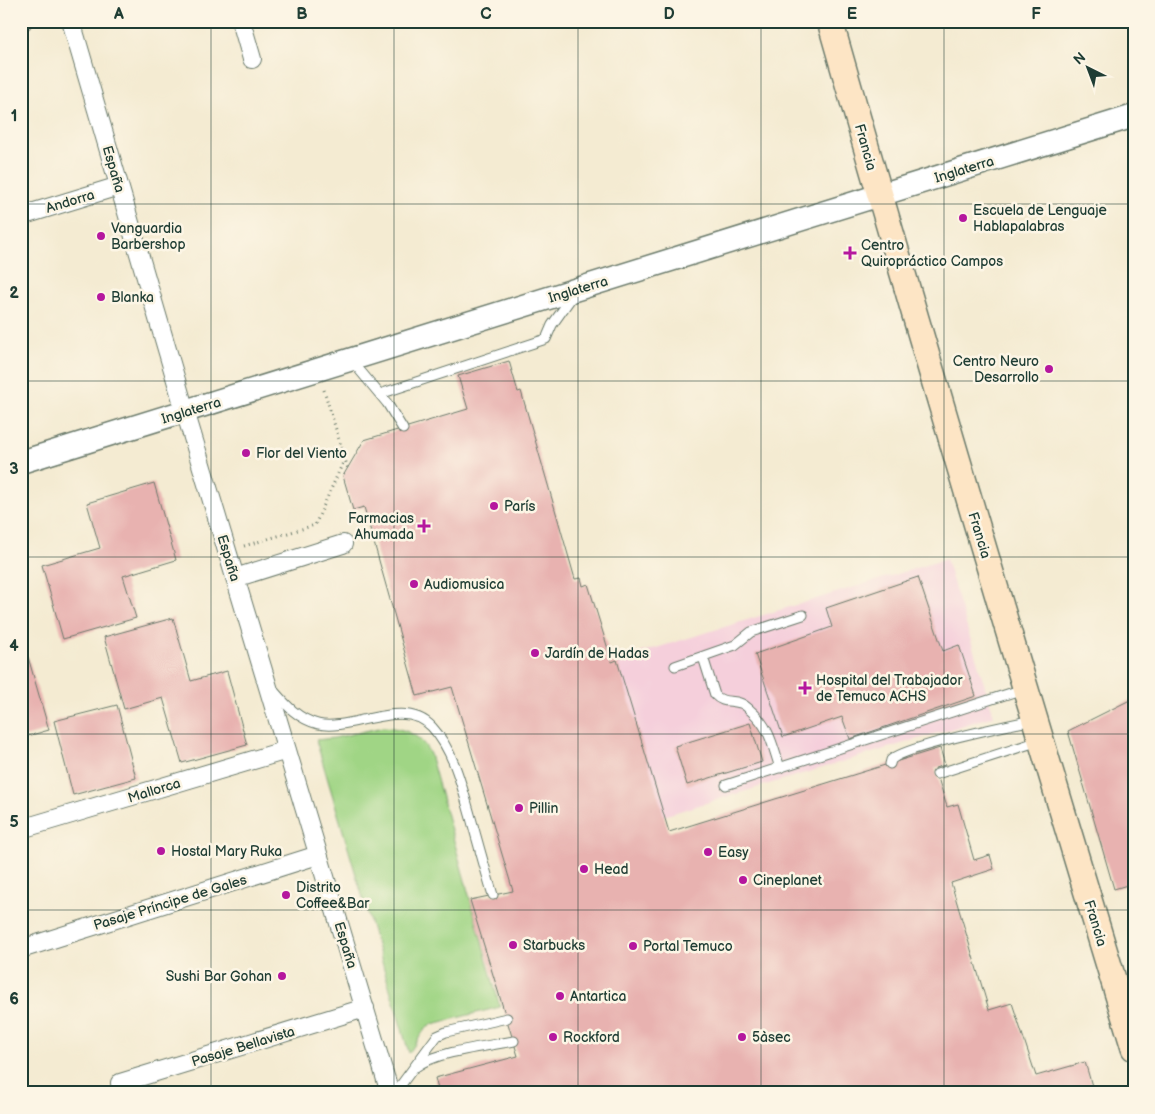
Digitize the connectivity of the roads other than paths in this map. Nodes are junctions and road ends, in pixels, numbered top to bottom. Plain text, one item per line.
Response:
1 (71, 21) edge
2 (241, 21) edge
3 (830, 21) edge
4 (252, 58) dead end
5 (1134, 116) edge
6 (119, 186) junction
7 (880, 195) junction
8 (21, 216) edge
9 (576, 290) junction
10 (351, 360) junction
11 (380, 394) junction
12 (185, 412) junction
13 (403, 429) dead end
14 (21, 462) edge
15 (343, 544) dead end
16 (235, 578) junction
17 (804, 615) dead end
18 (703, 657) junction
19 (675, 666) dead end
20 (268, 684) junction
21 (1026, 688) junction
22 (1037, 730) junction
23 (287, 750) junction
24 (890, 764) dead end
25 (780, 768) junction
26 (937, 774) dead end
27 (726, 785) dead end
28 (21, 829) edge
29 (318, 855) junction
30 (493, 895) dead end
31 (21, 948) edge
32 (365, 1008) junction
33 (507, 1018) dead end
34 (514, 1040) dead end
35 (1134, 1048) edge
36 (408, 1074) junction
37 (120, 1083) dead end
38 (390, 1093) edge
39 (394, 1093) edge

1 - 6 street, España
2 - 4 street
3 - 7 main road, Francia
5 - 7 street, Inglaterra
6 - 8 street, Andorra
6 - 12 street, España
7 - 9 street, Inglaterra
7 - 21 main road, Francia
9 - 10 street, Inglaterra
9 - 11 lane
10 - 11 lane
10 - 12 street, Inglaterra
11 - 13 lane
12 - 14 street, Inglaterra
12 - 16 street, España
15 - 16 street
16 - 20 street, España
17 - 18 lane
18 - 19 lane
18 - 25 lane
20 - 23 street, España
20 - 30 lane
21 - 22 main road, Francia
21 - 25 lane
22 - 24 lane
22 - 26 lane
22 - 35 main road, Francia
23 - 28 street, Mallorca
23 - 29 street, España
25 - 27 lane
29 - 31 street, Pasaje Príncipe de Gales
29 - 32 street, España
32 - 37 street, Pasaje Bellavista
32 - 38 street, España
33 - 36 lane
34 - 36 lane
36 - 39 lane

